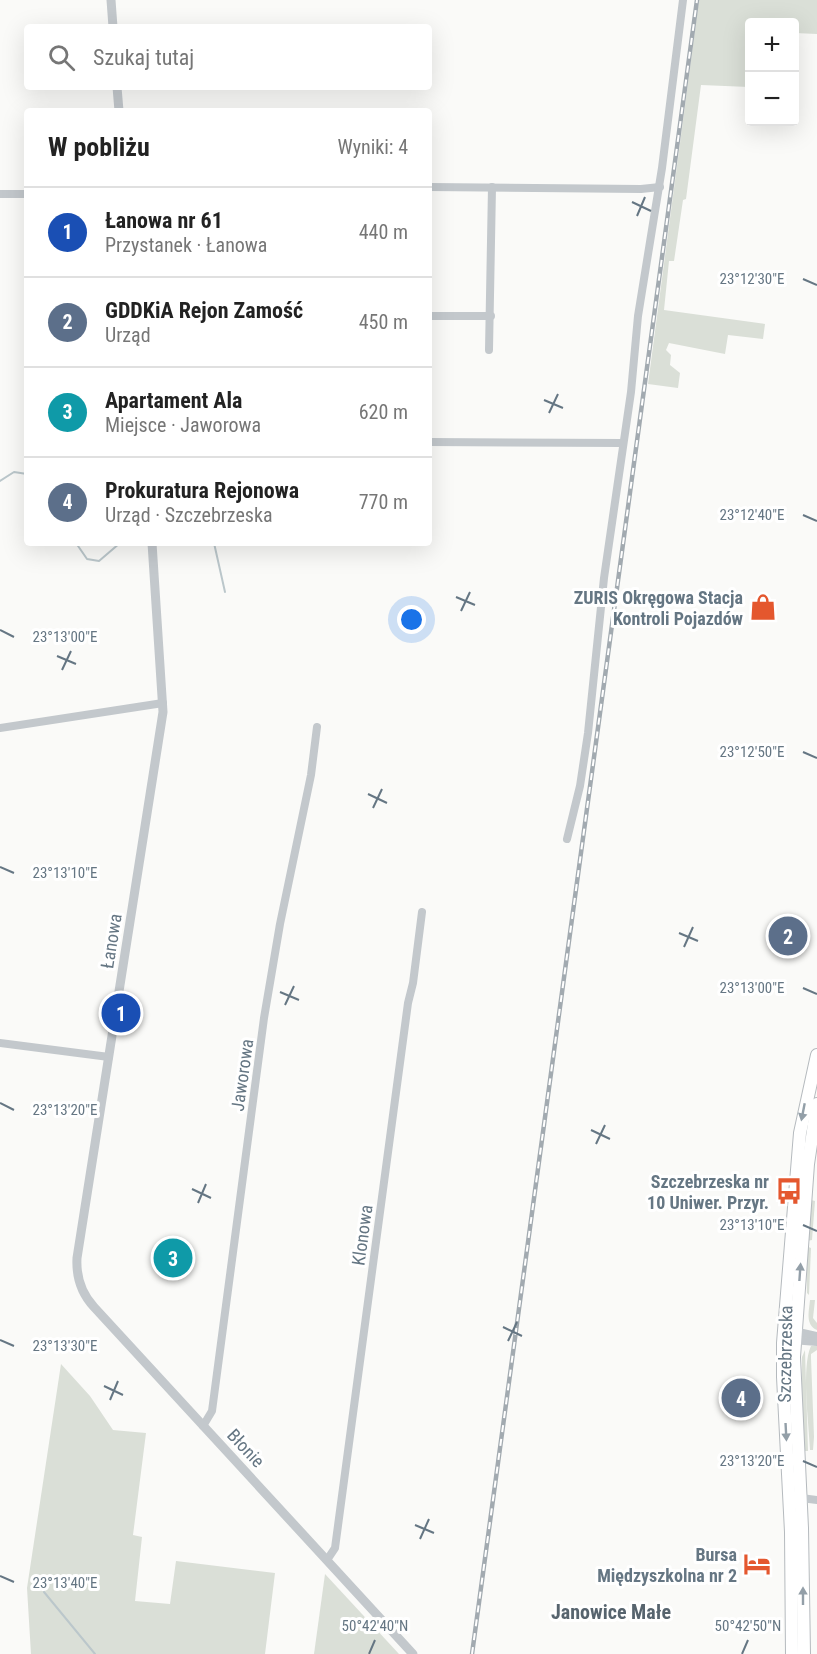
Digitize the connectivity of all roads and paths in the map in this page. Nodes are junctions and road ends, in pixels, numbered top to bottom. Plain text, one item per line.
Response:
1 (111, 0) edge
2 (683, 0) edge
3 (113, 24) edge
4 (117, 90) edge
5 (119, 108) edge
6 (432, 187) edge
7 (492, 187) junction
8 (660, 187) junction
9 (0, 194) edge
10 (24, 194) edge
11 (432, 316) edge
12 (491, 316) junction
13 (489, 350) dead end
14 (432, 442) edge
15 (622, 443) junction
16 (152, 546) edge
17 (163, 703) junction
18 (317, 727) dead end
19 (0, 728) edge
20 (567, 839) dead end
21 (422, 912) dead end
22 (0, 1043) edge
23 (817, 1055) edge
24 (109, 1058) junction
25 (817, 1104) edge
26 (78, 1254) joint
27 (791, 1335) junction
28 (817, 1336) edge
29 (817, 1342) edge
30 (203, 1426) junction
31 (801, 1498) junction
32 (817, 1500) edge
33 (327, 1560) junction
34 (413, 1654) edge
35 (792, 1654) edge
36 (804, 1654) edge

1 - 3 street
2 - 8 street
4 - 5 street
6 - 7 street
7 - 8 street
7 - 12 street
8 - 15 street
9 - 10 street
11 - 12 street
12 - 13 street
14 - 15 street
15 - 20 street
16 - 17 street, Łanowa
17 - 19 street
17 - 24 street, Łanowa
18 - 30 street, Jaworowa
21 - 33 street, Klonowa
22 - 24 street
23 -> 27 main road, Szczebrzeska
24 - 26 street, Łanowa
27 -> 25 main road, Szczebrzeska
26 - 30 street, Błonie
27 - 28 street
27 - 29 street
27 - 31 main road, Szczebrzeska
27 -> 35 main road, Szczebrzeska
30 - 33 street, Błonie
31 - 32 street
36 -> 31 main road, Szczebrzeska
33 - 34 street, Błonie

